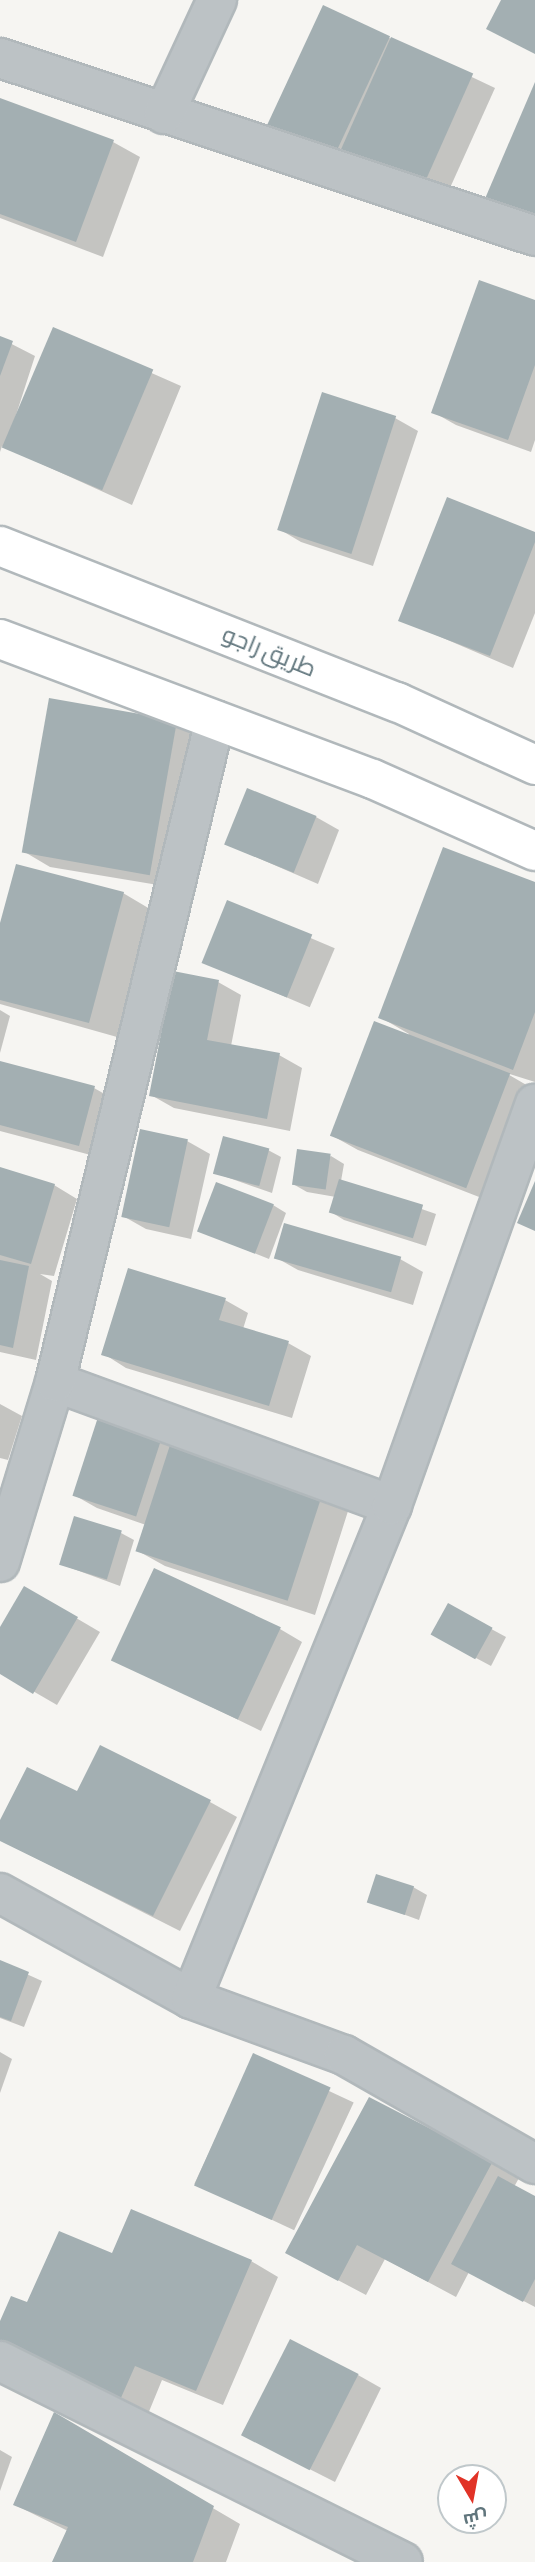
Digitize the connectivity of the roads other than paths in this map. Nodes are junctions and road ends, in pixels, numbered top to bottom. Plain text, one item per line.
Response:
1 (217, 0) edge
2 (0, 58) edge
3 (164, 114) junction
4 (535, 236) edge
5 (0, 546) edge
6 (0, 639) edge
7 (215, 720) junction
8 (535, 765) edge
9 (535, 851) edge
10 (535, 1104) edge
11 (55, 1382) junction
12 (392, 1505) junction
13 (0, 1562) edge
14 (0, 1893) edge
15 (191, 1999) junction
16 (535, 2164) edge
17 (0, 2361) edge
18 (402, 2562) edge

1 - 3 street
2 - 3 street
3 - 4 street
5 - 8 main road, طريق راجو
6 - 7 main road
7 - 9 main road
7 - 11 street
10 - 12 street
11 - 12 street
11 - 13 street
12 - 15 street
14 - 15 street
15 - 16 street
17 - 18 street

